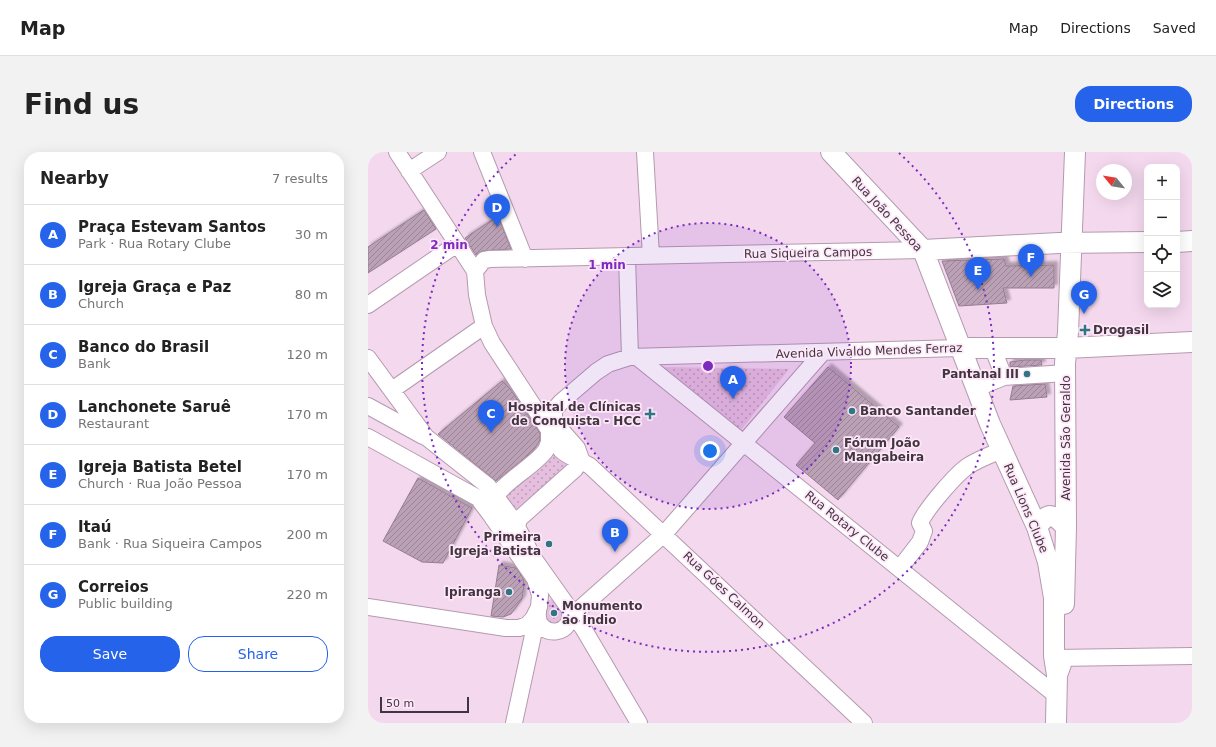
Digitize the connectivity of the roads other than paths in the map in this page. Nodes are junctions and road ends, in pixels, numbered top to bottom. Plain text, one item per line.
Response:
1 (397, 152) edge
2 (438, 152) edge
3 (482, 152) edge
4 (645, 152) edge
5 (831, 152) edge
6 (1075, 152) edge
7 (409, 171) junction
8 (1192, 241) edge
9 (1144, 242) edge
10 (1180, 242) edge
11 (1072, 243) junction
12 (456, 244) junction
13 (923, 250) junction
14 (651, 256) junction
15 (627, 257) junction
16 (524, 259) junction
17 (475, 271) junction
18 (368, 305) edge
19 (484, 326) junction
20 (1192, 342) edge
21 (960, 348) junction
22 (990, 348) junction
23 (1066, 348) junction
24 (823, 352) junction
25 (633, 357) junction
26 (368, 358) edge
27 (368, 373) edge
28 (1066, 373) junction
29 (1004, 377) junction
30 (390, 387) junction
31 (977, 388) junction
32 (532, 403) junction
33 (560, 403) junction
34 (368, 406) edge
35 (549, 436) junction
36 (368, 437) edge
37 (426, 437) junction
38 (744, 442) junction
39 (1002, 450) junction
40 (581, 459) junction
41 (496, 495) junction
42 (490, 514) junction
43 (518, 525) junction
44 (1036, 527) junction
45 (1066, 527) junction
46 (664, 534) junction
47 (900, 568) junction
48 (368, 607) edge
49 (569, 608) junction
50 (537, 612) junction
51 (1192, 656) edge
52 (1058, 663) junction
53 (1057, 696) junction
54 (514, 723) edge
55 (640, 723) edge
56 (864, 723) edge
57 (1056, 723) edge

1 - 7 street
2 - 7 street
3 - 16 street
4 - 14 street
5 - 13 main road, Rua João Pessoa
6 - 11 main road, Avenida São Geraldo
7 - 12 street
8 - 10 main road
9 - 11 main road, Rua Siqueira Campos
11 - 13 main road, Rua Siqueira Campos
11 - 23 main road, Avenida São Geraldo
12 - 17 street
12 - 18 street
13 - 14 street, Rua Siqueira Campos
13 - 21 main road, Rua João Pessoa
14 - 15 street, Rua Siqueira Campos
15 - 16 street, Rua Siqueira Campos
15 - 25 street
16 - 17 street, Rua Siqueira Campos
17 - 19 street
19 - 30 street
19 - 32 street
20 - 23 main road, Avenida Vivaldo Mendes Ferraz
21 - 22 main road, Avenida Vivaldo Mendes Ferraz
21 - 24 street, Avenida Vivaldo Mendes Ferraz
21 - 31 main road, Rua Lions Clube
22 - 23 main road, Avenida Vivaldo Mendes Ferraz
22 - 29 street
23 - 28 main road, Avenida São Geraldo
24 - 25 street, Avenida Vivaldo Mendes Ferraz
24 - 38 street
25 - 33 street, Avenida Vivaldo Mendes Ferraz
25 - 38 street, Rua Rotary Clube
26 - 30 street
27 - 30 street
28 - 29 street
28 - 45 main road, Avenida São Geraldo
29 - 31 street
30 - 37 street
31 - 39 main road, Rua Lions Clube
32 - 33 street
32 - 35 street
33 - 40 street
34 - 37 street
35 - 40 street
35 - 41 street
36 - 42 street
37 - 41 street
38 - 46 street
38 - 47 street, Rua Rotary Clube
39 - 44 main road, Rua Lions Clube
39 - 47 street
40 - 43 street
40 - 46 street, Rua Góes Calmon
41 - 42 street
41 - 43 street
42 - 50 street
43 - 49 street
44 - 45 main road
44 - 52 main road, Rua Lions Clube
45 - 52 main road, Avenida São Geraldo
46 - 49 street
46 - 56 street, Rua Góes Calmon
47 - 53 street, Rua Rotary Clube
48 - 50 street
49 - 50 street
49 - 50 street
49 - 55 street
50 - 54 street
51 - 52 street
52 - 53 main road, Avenida São Geraldo
53 - 57 main road, Avenida São Geraldo

